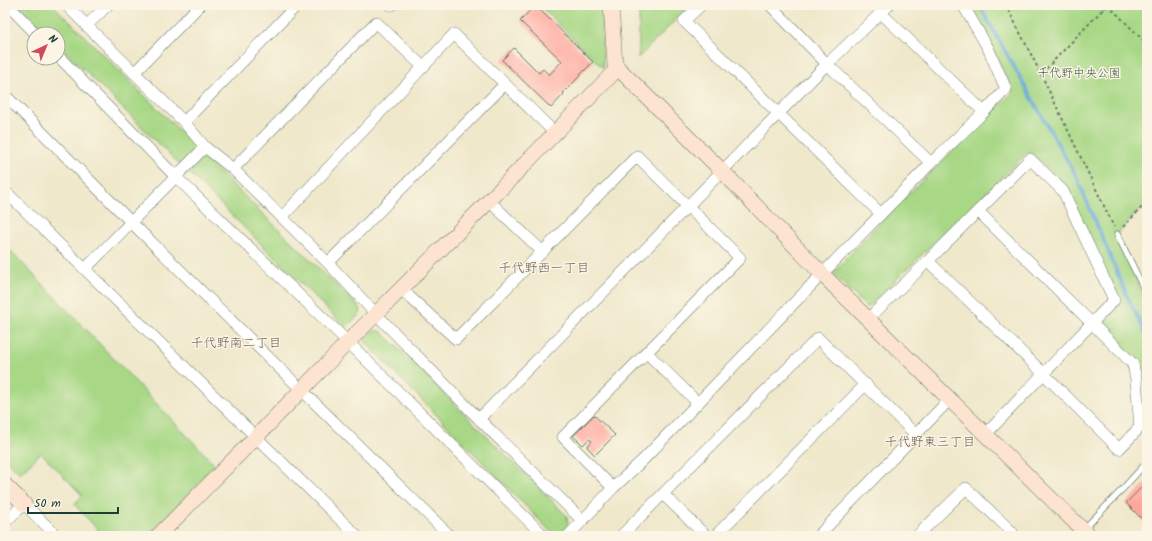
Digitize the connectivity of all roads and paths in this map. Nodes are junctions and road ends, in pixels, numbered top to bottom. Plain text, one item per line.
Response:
1 (66, 5) edge
2 (108, 5) edge
3 (200, 5) edge
4 (297, 5) edge
5 (611, 5) edge
6 (700, 5) edge
7 (889, 5) edge
8 (963, 5) edge
9 (1006, 5) edge
10 (1098, 5) edge
11 (1108, 5) edge
12 (8, 7) edge
13 (778, 7) edge
14 (1103, 10) junction
15 (881, 13) junction
16 (28, 26) edge
17 (86, 26) junction
18 (1147, 44) edge
19 (66, 64) edge
20 (827, 64) junction
21 (423, 67) junction
22 (618, 68) junction
23 (134, 73) junction
24 (1041, 74) junction
25 (505, 84) junction
26 (5, 95) edge
27 (984, 112) junction
28 (778, 113) junction
29 (184, 122) junction
30 (555, 133) junction
31 (205, 147) junction
32 (931, 163) junction
33 (233, 169) junction
34 (722, 171) junction
35 (176, 177) junction
36 (5, 191) edge
37 (489, 201) junction
38 (1147, 202) edge
39 (688, 206) junction
40 (978, 210) junction
41 (881, 214) junction
42 (282, 217) junction
43 (131, 222) junction
44 (1117, 234) junction
45 (543, 252) junction
46 (928, 261) junction
47 (328, 263) junction
48 (85, 269) junction
49 (822, 274) junction
50 (402, 290) junction
51 (1147, 295) edge
52 (376, 314) junction
53 (868, 319) junction
54 (1091, 323) junction
55 (348, 342) junction
56 (646, 352) junction
57 (1044, 374) junction
58 (866, 384) junction
59 (302, 390) junction
60 (950, 399) junction
61 (698, 403) junction
62 (479, 419) junction
63 (916, 434) junction
64 (986, 434) junction
65 (256, 437) junction
66 (1147, 462) edge
67 (5, 485) edge
68 (613, 488) junction
69 (663, 494) junction
70 (24, 504) junction
71 (582, 520) junction
72 (5, 522) edge
73 (1086, 533) edge
74 (57, 536) edge
75 (158, 536) edge
76 (357, 536) edge
77 (450, 536) edge
78 (544, 536) edge
79 (568, 536) edge
80 (621, 536) edge
81 (706, 536) edge
82 (715, 536) edge
83 (818, 536) edge
84 (917, 536) edge
85 (1011, 536) edge

1 - 17 street
2 - 17 street
3 - 23 street
4 - 29 street
5 - 22 street
6 - 28 street
7 - 15 street
8 - 27 street
9 - 24 path
10 - 14 path
11 - 14 path
11 - 18 path
12 - 16 street
13 - 20 street
14 - 24 path
15 - 20 street
15 - 27 street
17 - 23 street
19 - 35 street
20 - 28 street
20 - 32 street
21 - 25 street
21 - 33 street
21 - 42 street
22 - 30 street
22 - 34 street
23 - 29 street
24 - 44 path
25 - 30 street
25 - 47 street
26 - 43 street
27 - 32 street
28 - 34 street
28 - 41 street
29 - 31 street
30 - 37 street
31 - 33 street
31 - 35 street
32 - 41 street
33 - 42 street
34 - 39 street
34 - 49 street
35 - 43 street
35 - 55 street
36 - 48 street
37 - 45 street
37 - 50 street
38 - 44 path
39 - 45 street
39 - 56 street
39 - 62 street
40 - 46 street
40 - 54 street
40 - 54 street
41 - 49 street
42 - 47 street
43 - 48 street
43 - 59 street
44 - 51 lane
45 - 50 street
46 - 53 street
46 - 57 street
47 - 52 street
48 - 65 street
49 - 53 street
49 - 61 street
50 - 52 street
52 - 55 street
52 - 62 street
53 - 60 street
54 - 57 street
54 - 57 street
55 - 59 street
55 - 78 street
56 - 61 street
56 - 68 street
57 - 64 street
58 - 63 street
58 - 69 street
58 - 82 street
59 - 65 street
59 - 77 street
60 - 63 street
60 - 64 street
61 - 68 street
62 - 71 street
63 - 83 street
64 - 73 street
65 - 75 street
65 - 76 street
66 - 73 lane
67 - 70 street
68 - 71 street
69 - 80 street
69 - 81 street
70 - 72 street
70 - 74 street
71 - 79 street
84 - 85 street

